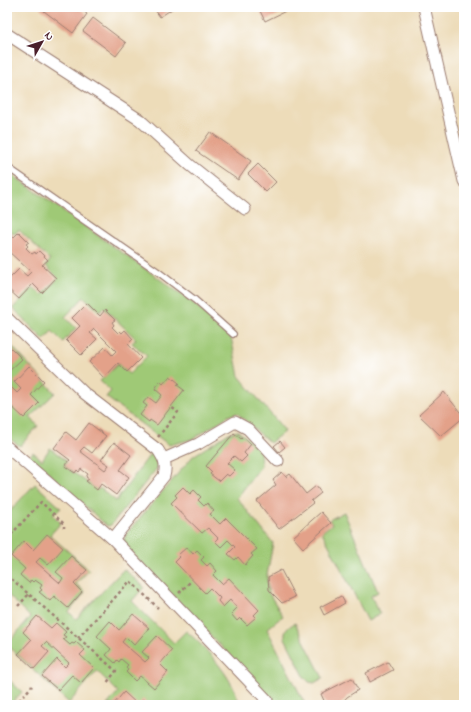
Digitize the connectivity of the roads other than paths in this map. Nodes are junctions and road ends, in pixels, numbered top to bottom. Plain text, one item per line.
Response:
1 (424, 7) edge
2 (7, 34) edge
3 (7, 167) edge
4 (463, 176) edge
5 (245, 209) dead end
6 (7, 318) edge
7 (233, 334) dead end
8 (7, 447) edge
9 (164, 459) junction
10 (278, 461) dead end
11 (113, 539) junction
12 (266, 703) edge

1 - 4 street
2 - 5 street
3 - 7 lane
6 - 9 street
8 - 11 street
9 - 10 street
9 - 11 street
11 - 12 street

